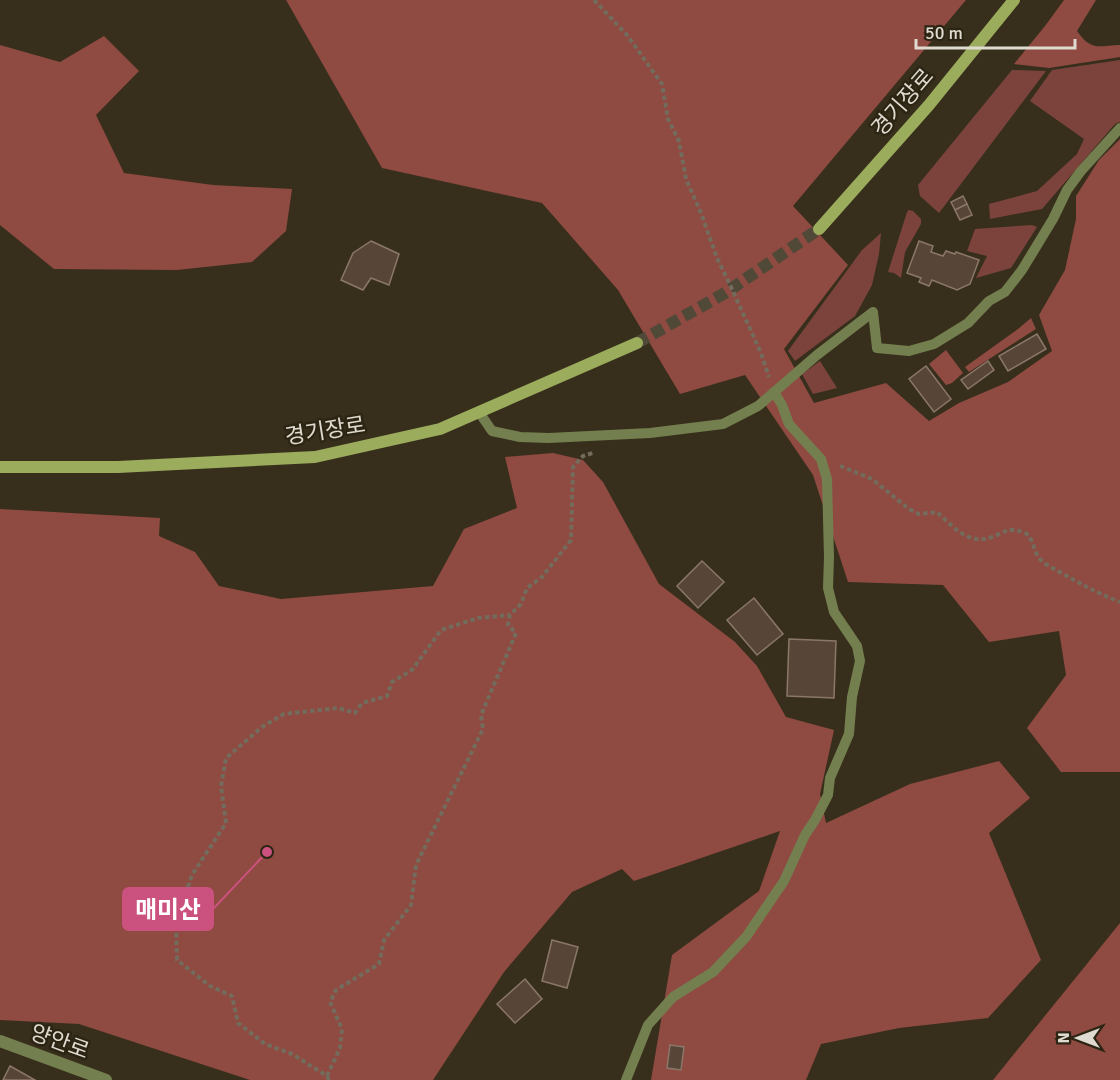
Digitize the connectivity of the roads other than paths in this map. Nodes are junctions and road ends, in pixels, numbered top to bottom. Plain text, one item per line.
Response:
1 (1014, 0) edge
2 (1120, 128) edge
3 (819, 229) tunnel mouth
4 (637, 343) tunnel mouth
5 (774, 392) junction
6 (479, 412) junction
7 (0, 467) edge
8 (0, 1041) edge
9 (106, 1080) edge
10 (626, 1080) edge

1 - 3 street, 경기장로
2 - 5 lane
4 - 6 street, 경기장로
5 - 6 lane
5 - 10 lane
6 - 7 street, 경기장로
8 - 9 street, 양안로

